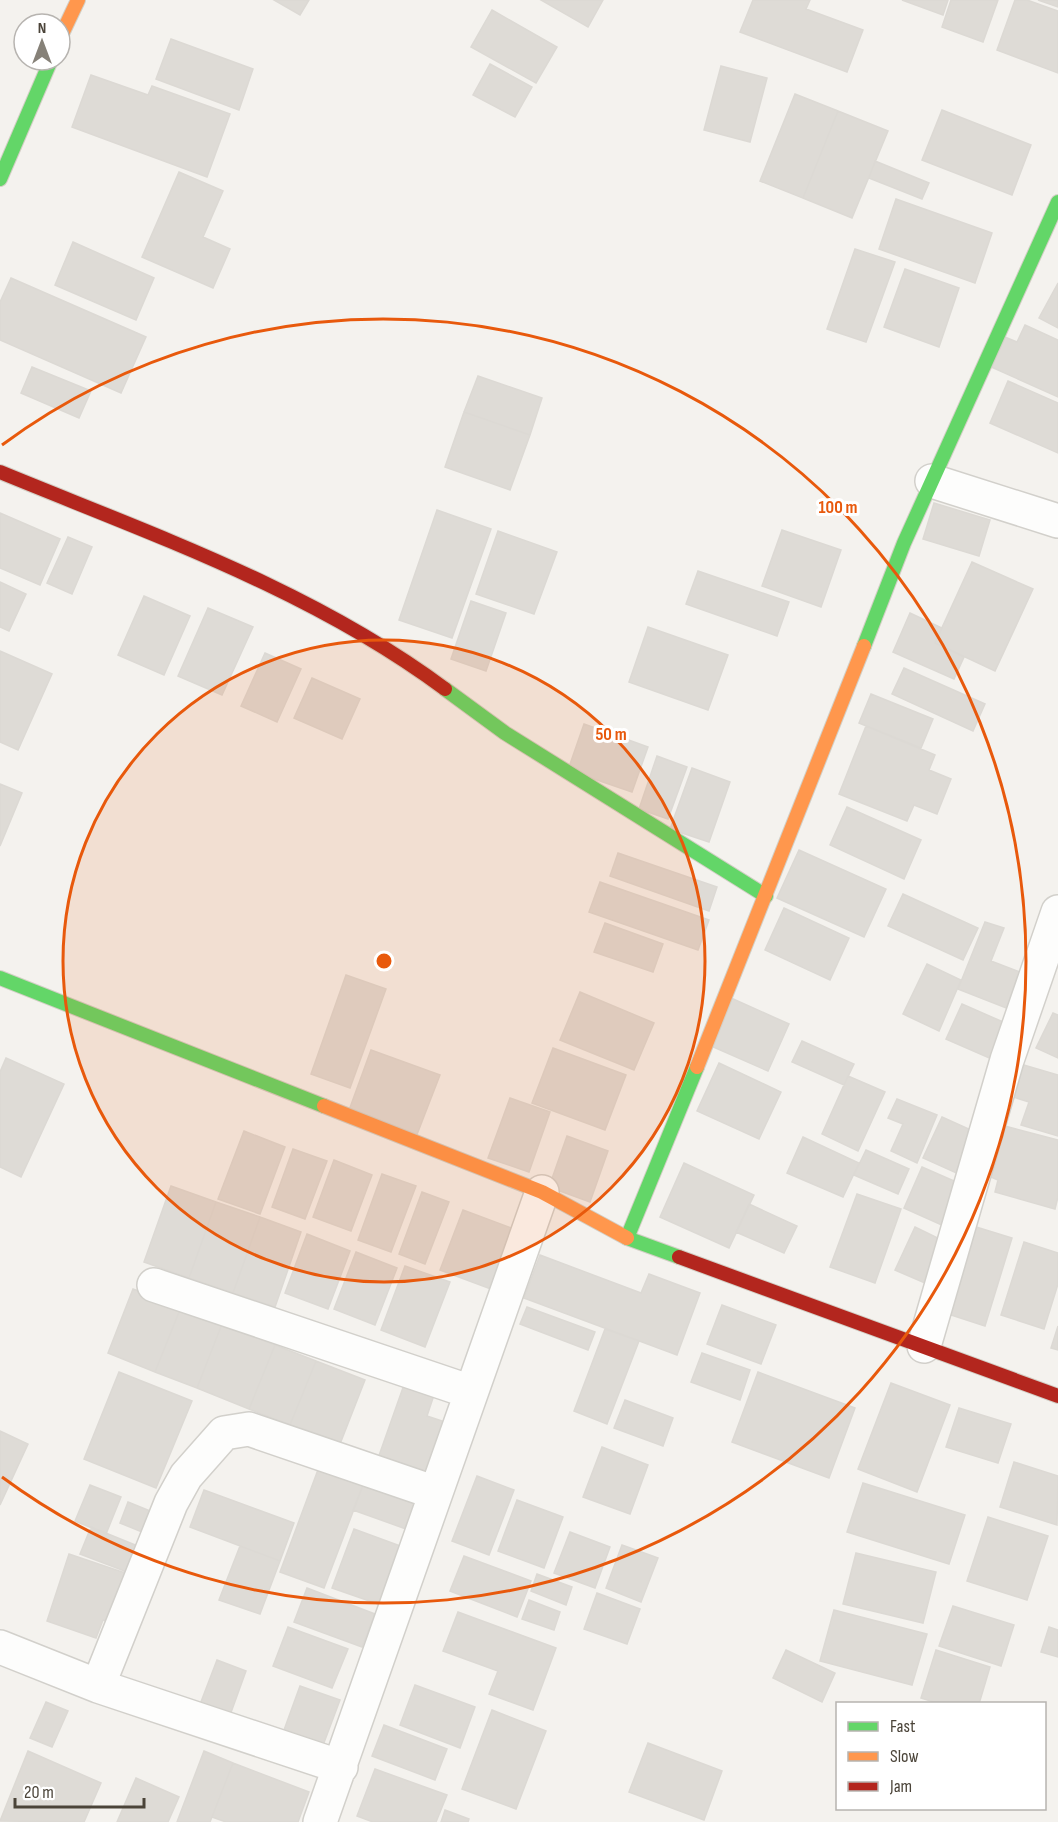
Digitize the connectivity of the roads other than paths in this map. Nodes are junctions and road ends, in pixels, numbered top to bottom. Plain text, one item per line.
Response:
1 (46, 72) edge
2 (0, 179) edge
3 (1058, 202) edge
4 (0, 472) edge
5 (932, 482) junction
6 (1058, 521) edge
7 (766, 896) junction
8 (1058, 912) edge
9 (0, 978) edge
10 (542, 1192) junction
11 (627, 1239) junction
12 (154, 1285) dead end
13 (924, 1346) junction
14 (471, 1392) junction
15 (1058, 1396) edge
16 (436, 1492) junction
17 (0, 1647) edge
18 (98, 1686) junction
19 (340, 1767) junction
20 (320, 1822) edge

1 - 2 street
3 - 5 street
4 - 7 street
5 - 6 street
5 - 7 street
7 - 11 street
8 - 13 street
9 - 10 street
10 - 11 street
10 - 14 street
11 - 13 street
12 - 14 street
13 - 15 street
14 - 16 street
16 - 18 street
16 - 19 street
17 - 18 street
18 - 19 street
19 - 20 street

